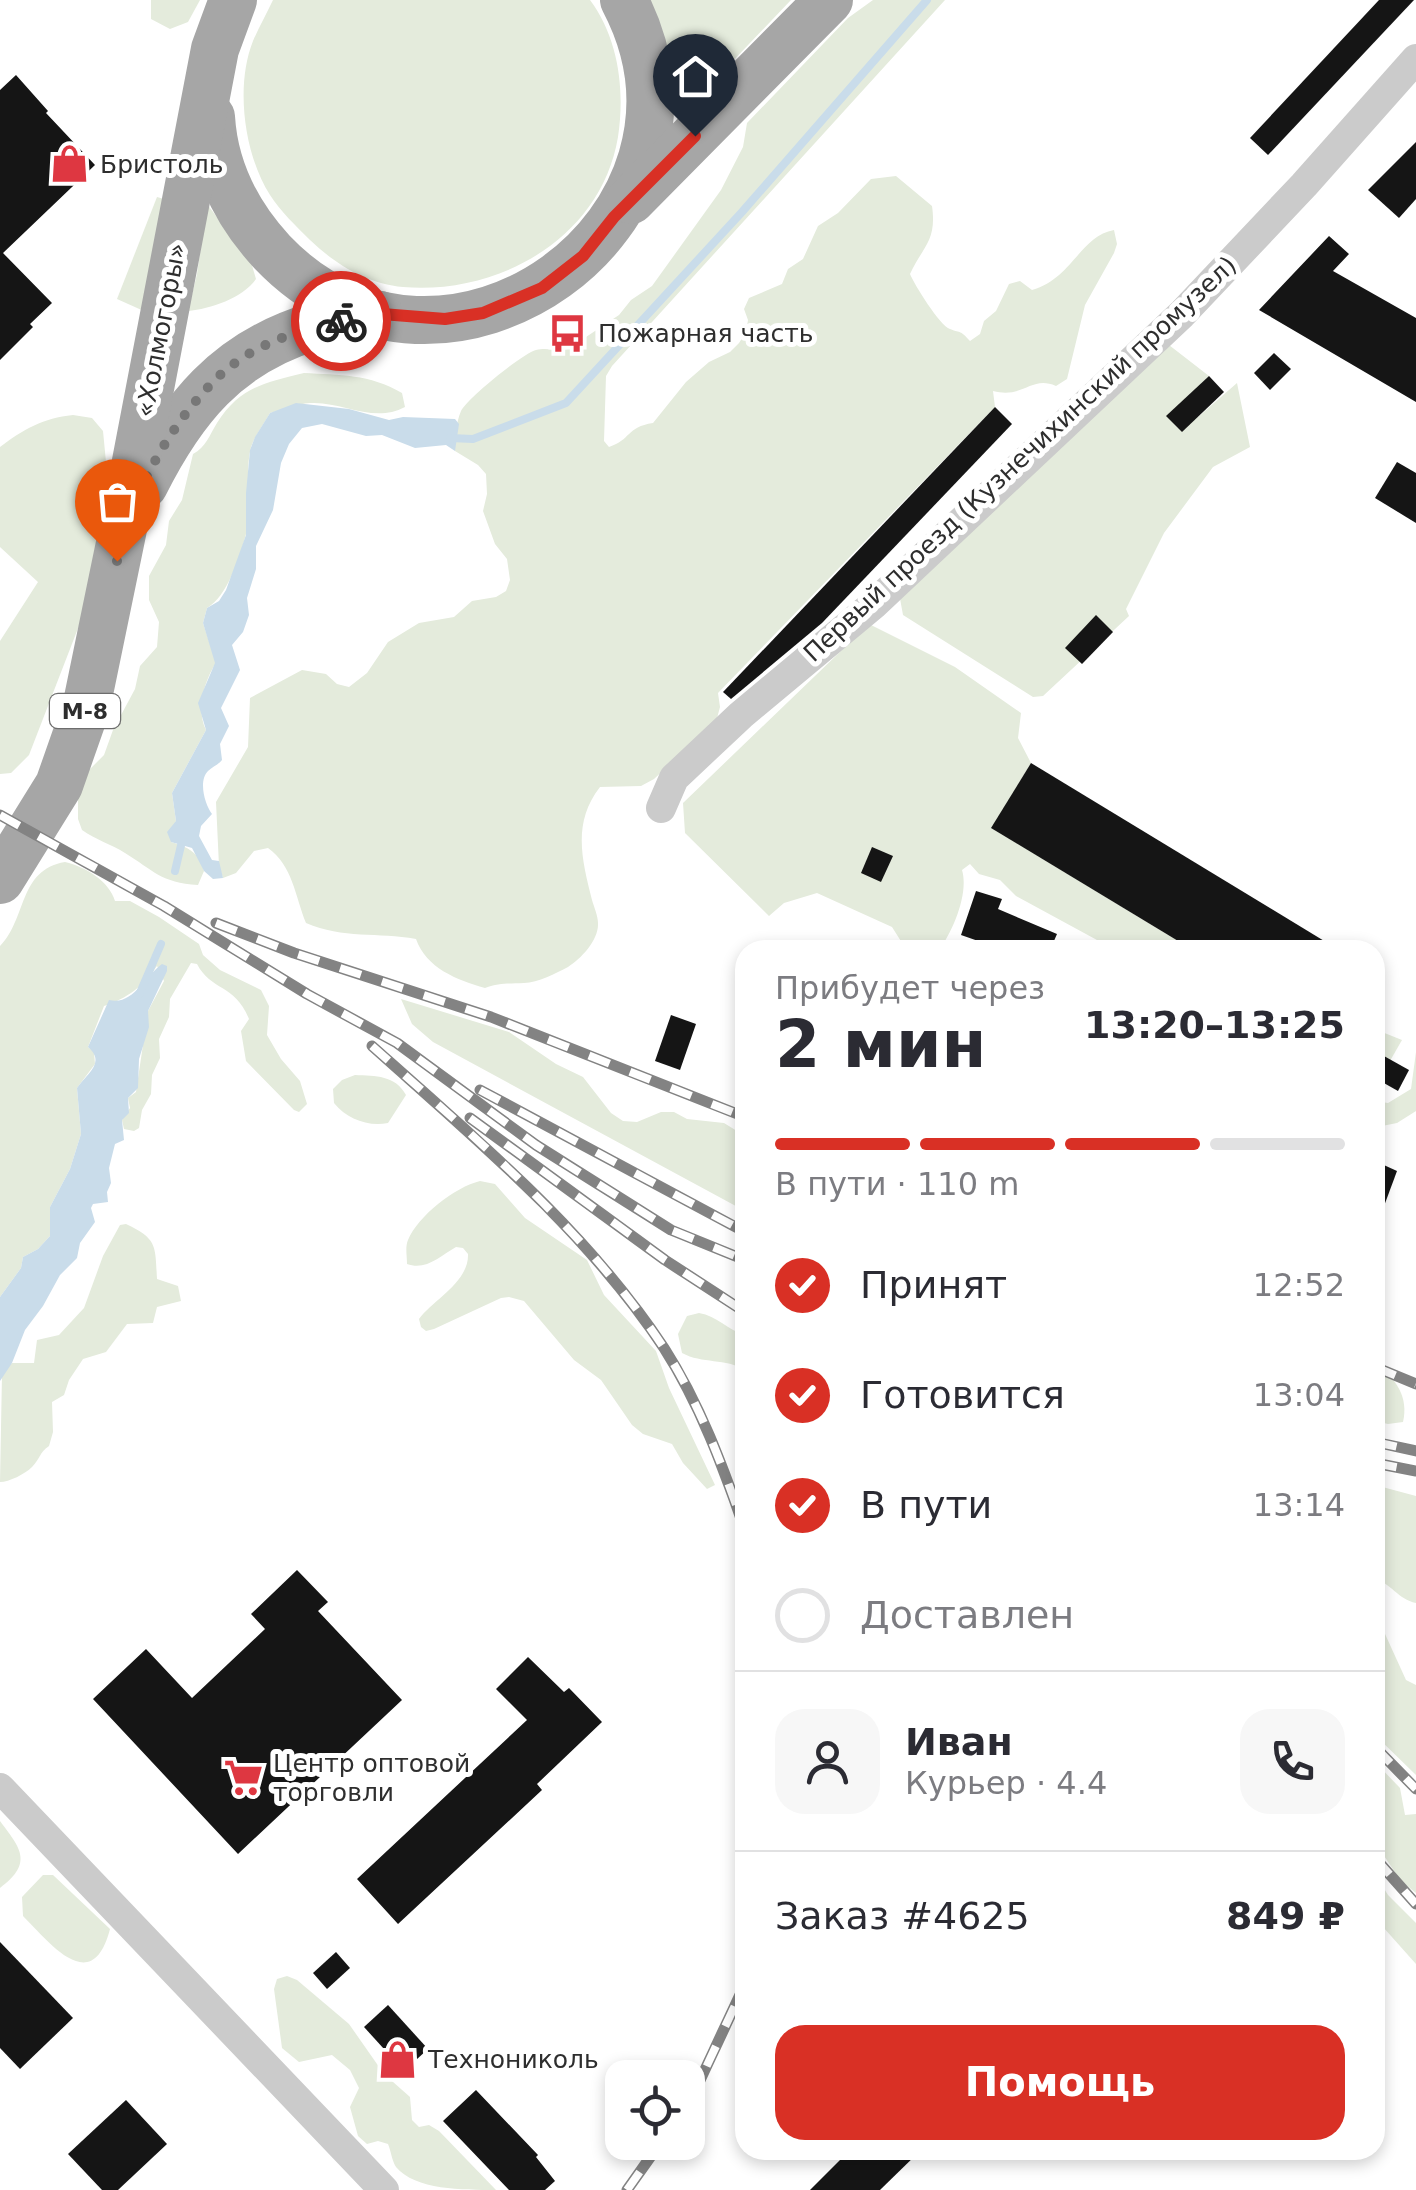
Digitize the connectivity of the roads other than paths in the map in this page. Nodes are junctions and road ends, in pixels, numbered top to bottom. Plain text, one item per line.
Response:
1 (232, 0) edge
2 (624, 0) edge
3 (829, 0) edge
4 (1416, 59) edge
5 (209, 83) junction
6 (614, 217) junction
7 (382, 314) junction
8 (124, 524) junction
9 (660, 808) dead end
10 (0, 880) edge
11 (0, 1788) edge
12 (384, 2190) edge

1 - 5 main road, «Холмогоры» / М-8
2 - 6 main road, «Холмогоры» / М-8
3 - 6 main road, «Холмогоры» / М-8
4 - 9 street, Первый проезд (Кузнечихинский промузел)
5 - 7 main road, «Холмогоры» / М-8
5 - 8 main road, «Холмогоры» / М-8
6 - 7 main road, «Холмогоры» / М-8
7 - 8 main road, «Холмогоры» / М-8
8 - 10 main road, М-8
11 - 12 street

